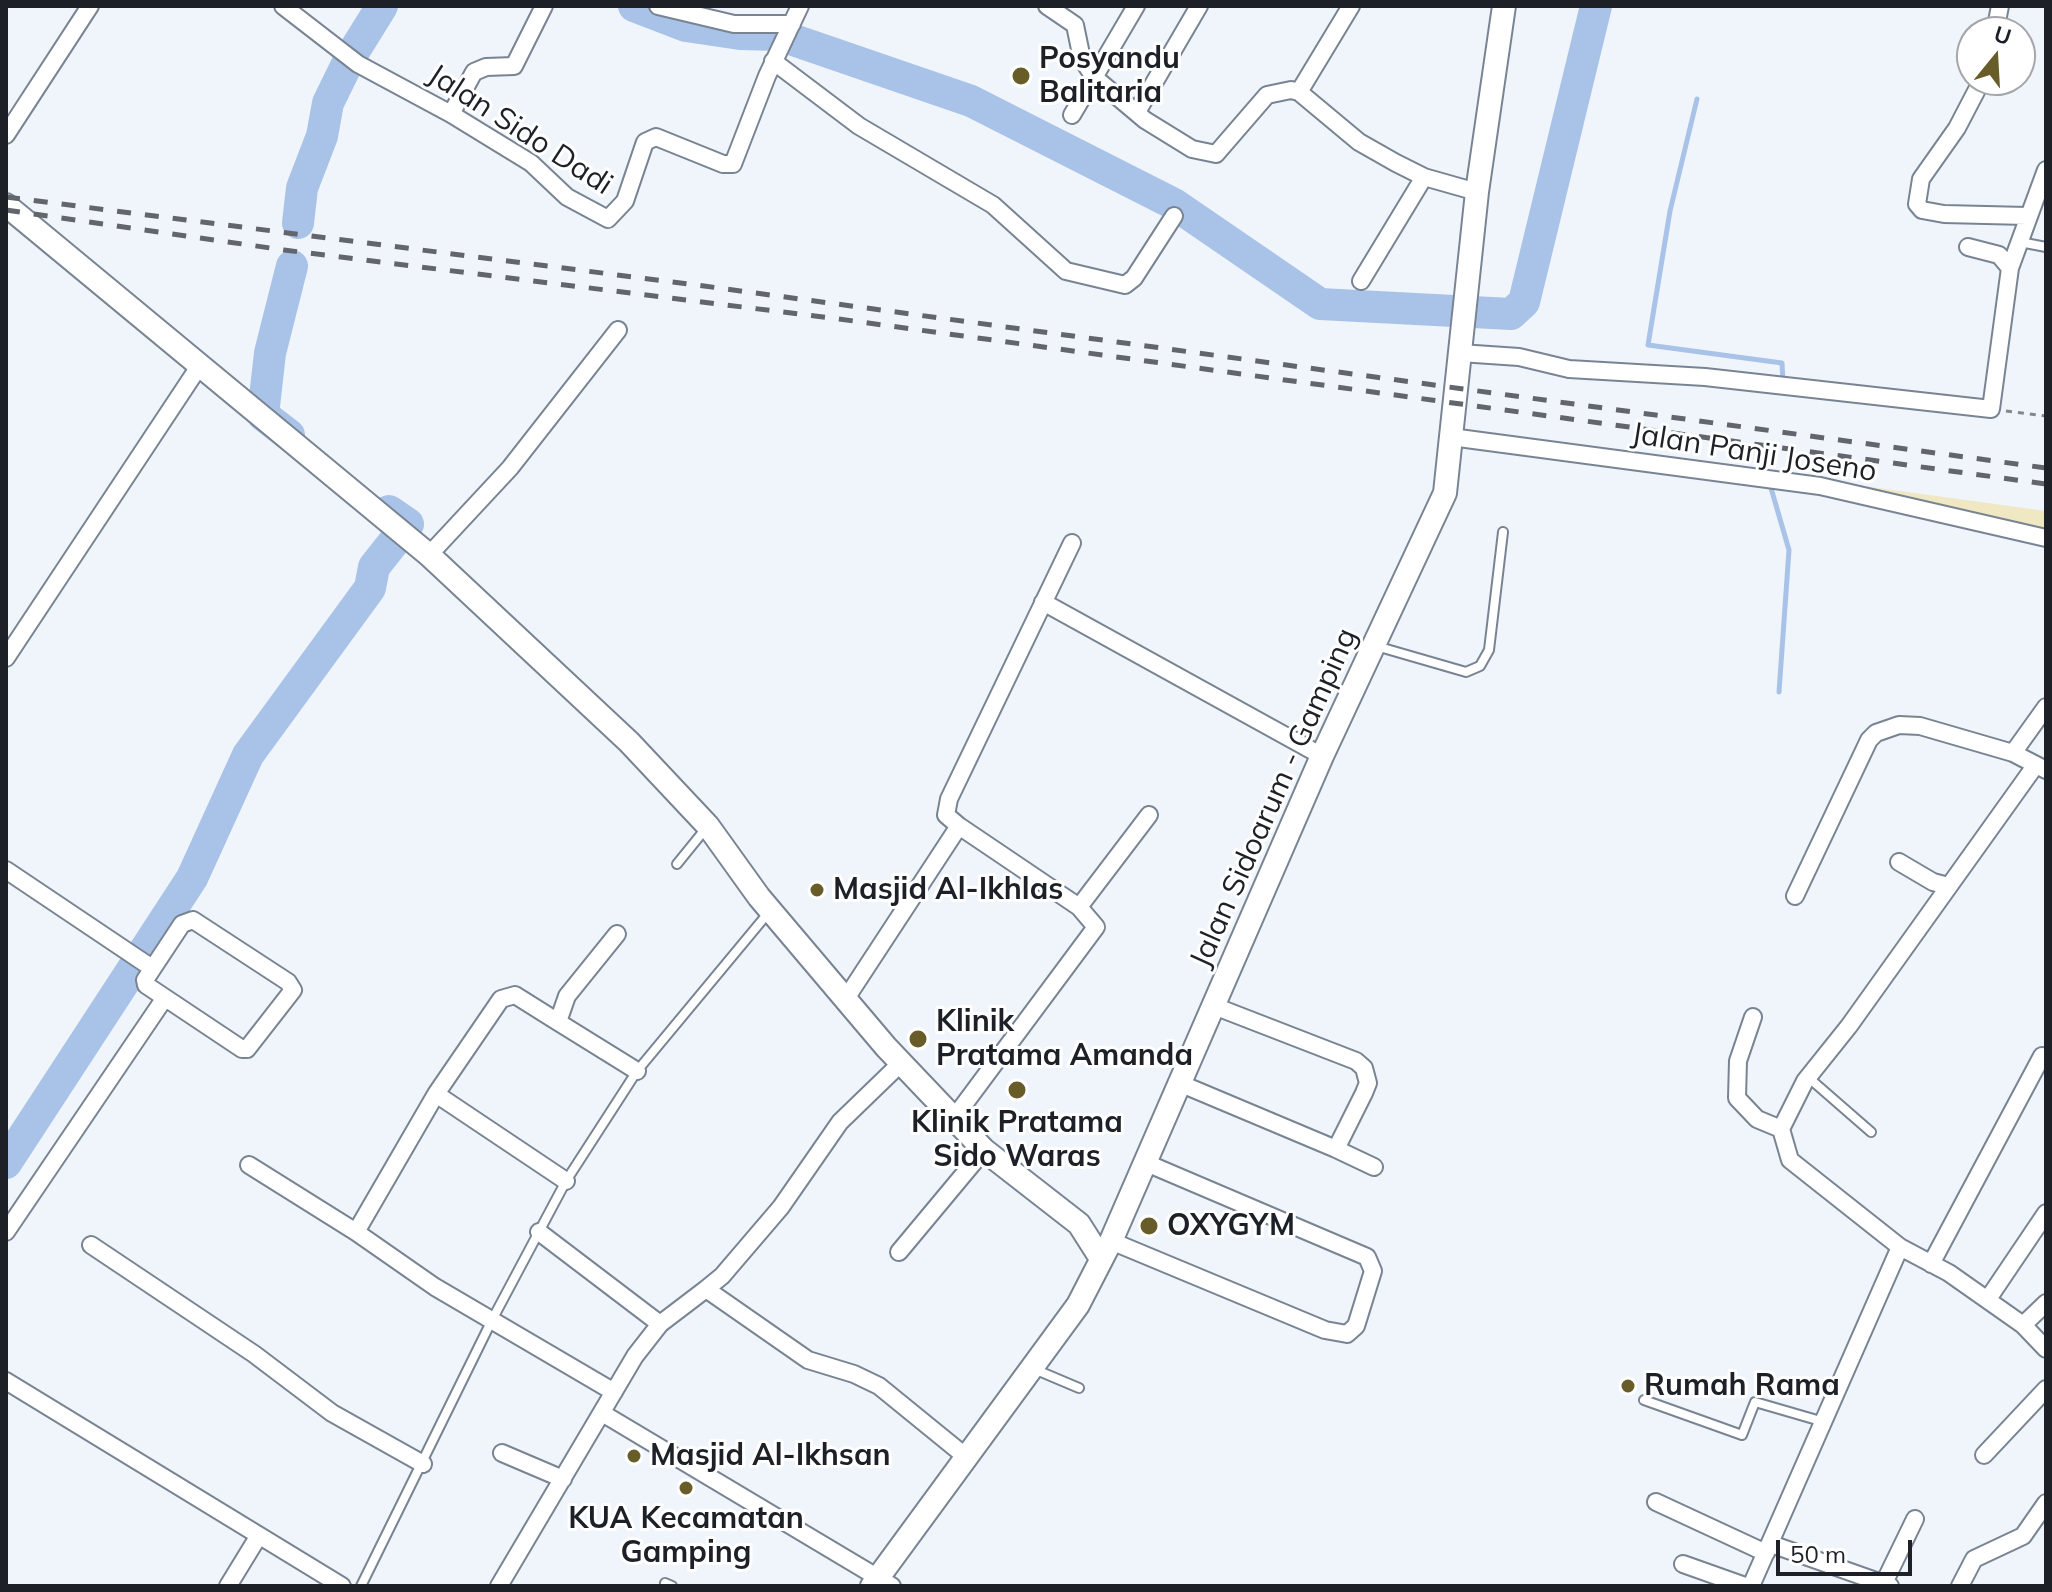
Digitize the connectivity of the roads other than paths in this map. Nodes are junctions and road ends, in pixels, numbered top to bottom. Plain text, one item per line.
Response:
1 (90, 6) edge
2 (283, 6) edge
3 (544, 6) edge
4 (658, 6) edge
5 (800, 6) edge
6 (1047, 6) edge
7 (1136, 6) edge
8 (1199, 6) edge
9 (1351, 6) edge
10 (1504, 6) edge
11 (792, 24) junction
12 (776, 55) junction
13 (1094, 77) junction
14 (1299, 92) junction
15 (1974, 96) edge
16 (1137, 112) junction
17 (451, 114) junction
18 (1072, 115) dead end
19 (6, 135) edge
20 (2046, 170) edge
21 (1424, 177) junction
22 (1477, 192) junction
23 (6, 205) edge
24 (1174, 216) dead end
25 (2027, 216) junction
26 (2019, 242) junction
27 (1968, 247) dead end
28 (2046, 247) edge
29 (2010, 268) junction
30 (1361, 281) dead end
31 (618, 330) dead end
32 (1462, 344) junction
33 (200, 365) junction
34 (1451, 437) junction
35 (1503, 532) dead end
36 (2021, 533) junction
37 (2046, 538) edge
38 (1072, 543) dead end
39 (2046, 551) edge
40 (429, 555) junction
41 (1043, 602) junction
42 (1375, 645) junction
43 (6, 658) edge
44 (2046, 707) edge
45 (2013, 753) junction
46 (1322, 756) junction
47 (2040, 768) edge
48 (1149, 815) dead end
49 (708, 826) junction
50 (959, 826) junction
51 (1899, 862) dead end
52 (677, 864) dead end
53 (6, 870) edge
54 (1948, 886) junction
55 (1795, 896) dead end
56 (1079, 907) junction
57 (770, 910) junction
58 (617, 934) dead end
59 (144, 963) junction
60 (164, 999) junction
61 (845, 1000) junction
62 (1214, 1006) junction
63 (1753, 1017) dead end
64 (558, 1022) junction
65 (2042, 1056) dead end
66 (901, 1063) junction
67 (637, 1071) junction
68 (1808, 1077) junction
69 (1179, 1083) junction
70 (436, 1094) junction
71 (954, 1118) junction
72 (1781, 1129) junction
73 (1871, 1132) dead end
74 (1336, 1149) junction
75 (984, 1150) junction
76 (1144, 1162) junction
77 (249, 1165) dead end
78 (1374, 1167) dead end
79 (566, 1181) junction
80 (2046, 1213) edge
81 (1079, 1224) junction
82 (6, 1232) edge
83 (356, 1232) junction
84 (539, 1232) junction
85 (1109, 1241) junction
86 (91, 1245) dead end
87 (1900, 1247) junction
88 (899, 1252) dead end
89 (1931, 1264) junction
90 (706, 1289) junction
91 (1988, 1299) junction
92 (2046, 1303) edge
93 (492, 1320) junction
94 (660, 1324) junction
95 (2023, 1325) junction
96 (2046, 1349) edge
97 (1029, 1367) junction
98 (6, 1381) edge
99 (1079, 1388) dead end
100 (2046, 1389) edge
101 (614, 1392) junction
102 (1644, 1400) dead end
103 (602, 1413) junction
104 (1825, 1422) junction
105 (502, 1453) dead end
106 (1984, 1455) dead end
107 (965, 1456) junction
108 (423, 1464) junction
109 (563, 1479) junction
110 (1656, 1502) dead end
111 (2046, 1503) edge
112 (1915, 1519) dead end
113 (258, 1537) junction
114 (1769, 1548) junction
115 (1683, 1564) dead end
116 (880, 1583) edge
117 (1880, 1584) edge
118 (228, 1586) edge
119 (342, 1586) edge
120 (361, 1586) edge
121 (499, 1586) edge
122 (1748, 1586) edge
123 (1960, 1586) edge

1 - 19 street
2 - 17 street, Jalan Sido Dadi
3 - 17 street
4 - 11 street
5 - 11 street
6 - 13 street
7 - 13 street
8 - 16 street
9 - 14 street
10 - 22 main road, Jalan Sidoarum - Gamping
11 - 12 street
12 - 17 street, Jalan Sido Dadi
12 - 24 street
13 - 16 street
13 - 18 street
14 - 16 street
14 - 21 street
15 - 25 street
20 - 25 street
21 - 22 street
21 - 30 street
22 - 32 main road, Jalan Sidoarum - Gamping
23 - 33 main road
25 - 26 street
26 - 28 lane
26 - 29 street
27 - 29 street
29 - 32 street
31 - 40 street
32 - 34 main road, Jalan Sidoarum - Gamping
33 - 40 main road
33 - 43 street
34 - 36 street, Jalan Panji Joseno
34 - 42 main road, Jalan Sidoarum - Gamping
35 - 42 lane
36 - 37 street, Jalan Panji Joseno
36 - 39 street
38 - 41 street
40 - 49 main road
41 - 46 street
41 - 50 street
42 - 46 main road, Jalan Sidoarum - Gamping
44 - 45 street
45 - 47 street
45 - 55 street
46 - 62 main road, Jalan Sidoarum - Gamping
47 - 54 street
48 - 56 street
49 - 52 lane
49 - 57 main road
50 - 56 street
50 - 61 street
51 - 54 street
53 - 59 street
54 - 68 street
56 - 71 street
57 - 61 main road
57 - 67 lane
58 - 64 street
59 - 60 street
59 - 60 street
60 - 82 street
61 - 66 main road
62 - 69 main road, Jalan Sidoarum - Gamping
62 - 74 street
63 - 72 street
64 - 67 street
64 - 70 street
65 - 89 street
66 - 71 main road
66 - 90 street
67 - 79 lane
68 - 72 street
68 - 73 lane
69 - 74 street
69 - 76 main road, Jalan Sidoarum - Gamping
70 - 79 street
70 - 83 street
71 - 75 main road
72 - 87 street
74 - 78 street
75 - 81 main road
75 - 88 street
76 - 85 main road, Jalan Sidoarum - Gamping
76 - 85 street
77 - 83 street
79 - 84 lane
80 - 91 street
81 - 85 main road
81 - 85 main road
83 - 93 street
84 - 93 lane
84 - 94 street
85 - 97 main road, Jalan Sidoarum - Gamping
86 - 108 street
87 - 89 street
87 - 104 street
89 - 91 street
90 - 94 street
90 - 107 street
91 - 95 street
92 - 95 street
93 - 101 street
93 - 108 lane
94 - 101 street
95 - 96 street
97 - 99 lane
97 - 107 main road, Jalan Sidoarum - Gamping
98 - 113 street
100 - 106 street
101 - 103 street
102 - 104 lane
103 - 109 street
103 - 116 street
104 - 114 street
105 - 109 street
107 - 116 main road, Jalan Sidoarum - Gamping
108 - 120 lane
109 - 121 street
110 - 114 street
111 - 123 street
112 - 117 street
113 - 118 street
113 - 119 street
114 - 117 street
114 - 122 street
115 - 122 street

